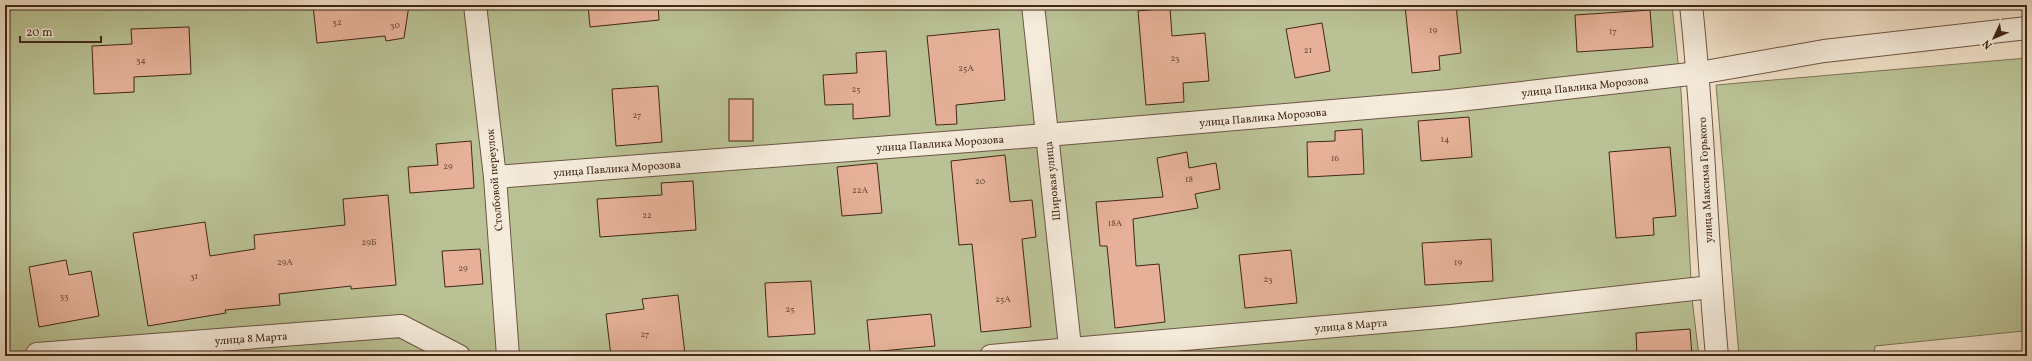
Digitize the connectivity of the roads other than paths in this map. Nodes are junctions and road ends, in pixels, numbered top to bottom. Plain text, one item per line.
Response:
1 (475, 5) edge
2 (1033, 5) edge
3 (1691, 5) edge
4 (2027, 28) edge
5 (1699, 73) junction
6 (1048, 135) junction
7 (495, 177) junction
8 (1711, 287) junction
9 (1070, 352) edge
10 (36, 354) dead end
11 (459, 356) edge
12 (508, 356) edge
13 (991, 356) edge
14 (1717, 356) edge

1 - 7 street, Столбовой переулок
2 - 6 street, Широкая улица
3 - 5 street, улица Максима Горького
4 - 5 street, улица Павлика Морозова
5 - 6 street, улица Павлика Морозова
5 - 8 street, улица Максима Горького
6 - 7 street, улица Павлика Морозова
6 - 9 street, Широкая улица
7 - 12 street, Столбовой переулок
8 - 9 street, улица 8 Марта
8 - 14 street, улица Максима Горького
9 - 13 street, улица 8 Марта
10 - 11 street, улица 8 Марта

